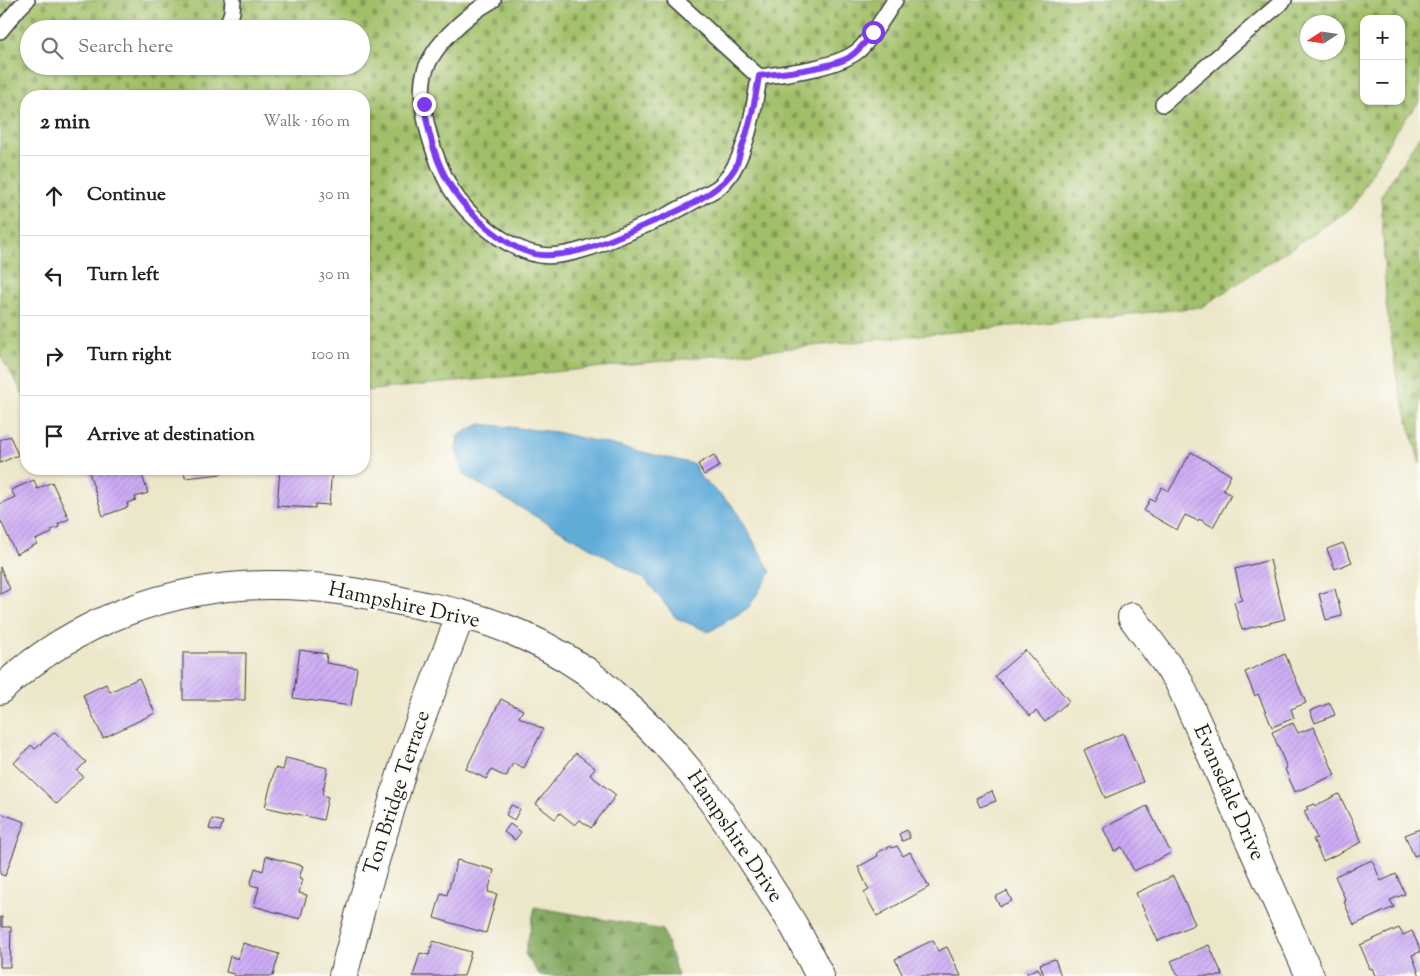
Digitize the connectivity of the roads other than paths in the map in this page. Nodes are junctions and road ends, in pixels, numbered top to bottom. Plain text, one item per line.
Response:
1 (27, 0) edge
2 (233, 0) edge
3 (493, 0) edge
4 (675, 0) edge
5 (895, 0) edge
6 (1284, 0) edge
7 (229, 20) edge
8 (0, 31) edge
9 (759, 76) junction
10 (1163, 104) dead end
11 (461, 614) junction
12 (1132, 617) dead end
13 (0, 690) edge
14 (343, 976) edge
15 (820, 976) edge
16 (1310, 976) edge

1 - 8 lane
2 - 7 lane
3 - 9 lane
4 - 9 lane
5 - 9 lane
6 - 10 lane
11 - 13 street, Hampshire Drive
11 - 14 street, Ton Bridge Terrace
11 - 15 street, Hampshire Drive
12 - 16 street, Evansdale Drive

